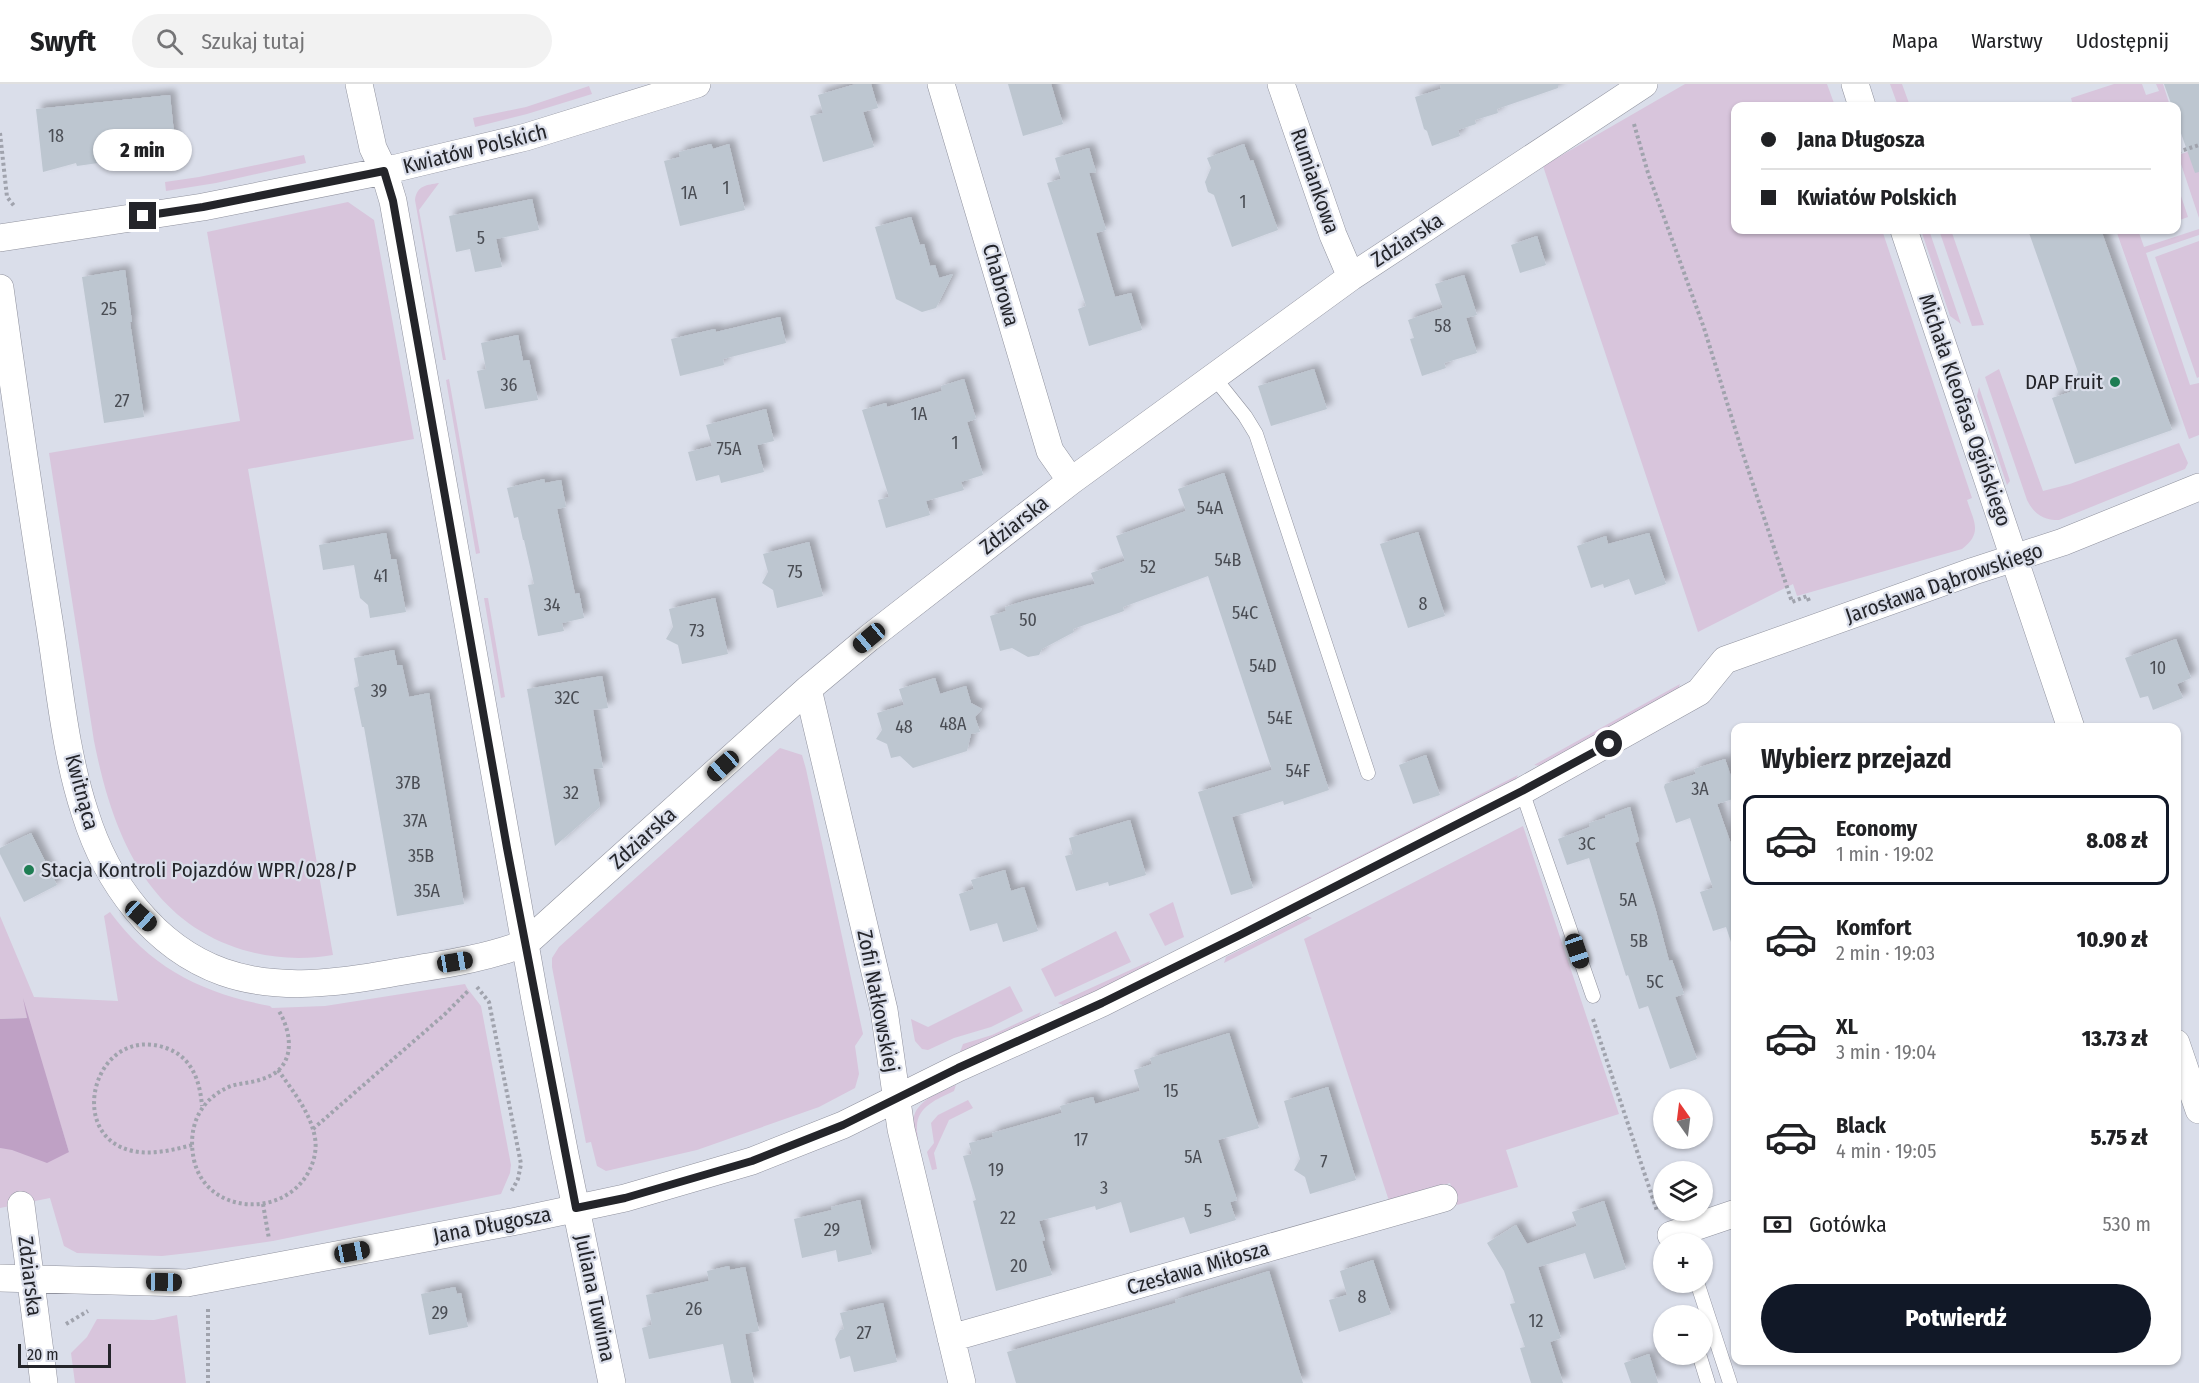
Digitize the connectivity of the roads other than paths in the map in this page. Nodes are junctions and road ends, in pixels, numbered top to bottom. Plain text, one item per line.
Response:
1 (359, 84) edge
2 (698, 84) edge
3 (941, 84) edge
4 (1281, 84) edge
5 (1854, 84) edge
6 (1641, 85) edge
7 (1861, 102) edge
8 (384, 171) junction
9 (1905, 234) edge
10 (13, 236) edge
11 (1351, 277) junction
12 (0, 288) edge
13 (1213, 376) junction
14 (1071, 480) junction
15 (2199, 486) edge
16 (2014, 558) junction
17 (808, 689) junction
18 (1699, 692) joint
19 (2069, 723) edge
20 (1368, 772) dead end
21 (1522, 791) junction
22 (526, 943) junction
23 (1593, 996) road end
24 (2181, 1064) edge
25 (897, 1100) junction
26 (2199, 1110) edge
27 (1444, 1198) dead end
28 (21, 1205) dead end
29 (576, 1208) junction
30 (1731, 1215) edge
31 (1686, 1233) edge
32 (0, 1278) edge
33 (31, 1279) junction
34 (1701, 1293) edge
35 (951, 1338) junction
36 (1702, 1365) edge
37 (44, 1383) edge
38 (612, 1383) edge
39 (962, 1383) edge
40 (1708, 1383) edge
41 (1730, 1383) edge

1 - 8 street, Juliana Tuwima
2 - 8 street, Kwiatów Polskich
3 - 14 street, Chabrowa
4 - 11 street, Rumiankowa
5 - 7 street
6 - 11 street, Zdziarska
8 - 10 street, Kwiatów Polskich
8 - 22 street, Juliana Tuwima
9 - 16 street, Michała Kleofasa Ogińskiego
11 - 13 street, Zdziarska
12 - 22 street, Kwitnąca
13 - 14 street, Zdziarska
13 - 20 lane
14 - 17 street, Zdziarska
15 - 16 street, Jarosława Dąbrowskiego
16 - 18 street, Jarosława Dąbrowskiego
16 - 19 street, Michała Kleofasa Ogińskiego
17 - 22 street, Zdziarska
17 - 25 street, Zofii Nałkowskiej
18 - 21 street, Jana Długosza
21 - 23 lane
21 - 25 street, Jana Długosza
22 - 29 street, Juliana Tuwima
24 - 26 street
25 - 29 street, Jana Długosza
25 - 35 street, Zofii Nałkowskiej
27 - 35 street, Czesława Miłosza
28 - 33 street, Zdziarska
29 - 33 street, Jana Długosza
29 - 38 street, Juliana Tuwima
30 - 31 street
32 - 33 street, Jana Długosza
33 - 37 street, Zdziarska
34 - 41 lane
35 - 39 street, Zofii Nałkowskiej
36 - 40 lane

